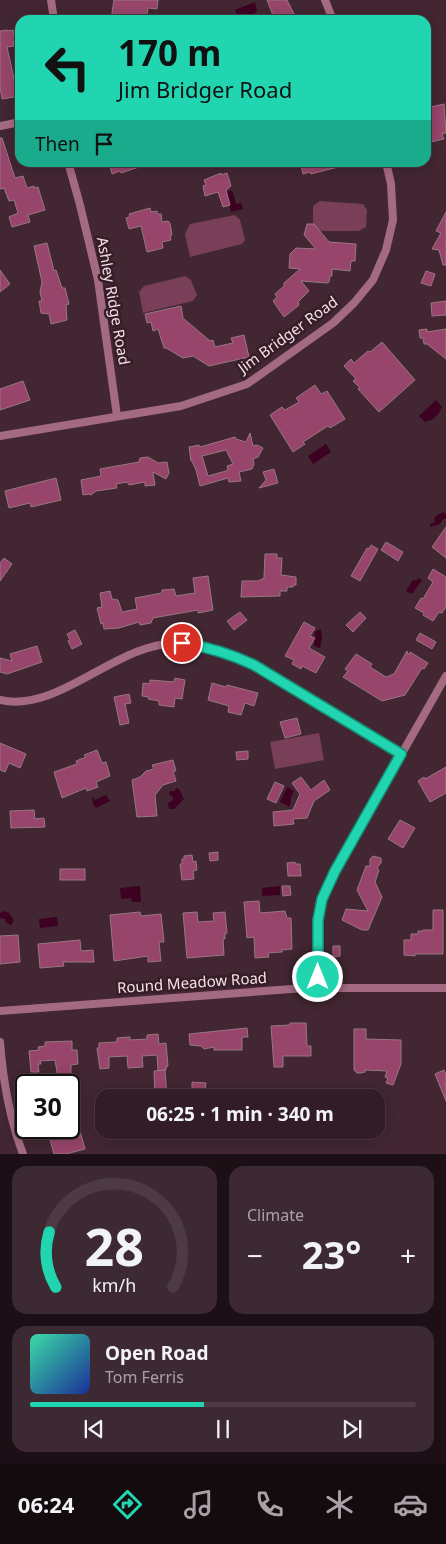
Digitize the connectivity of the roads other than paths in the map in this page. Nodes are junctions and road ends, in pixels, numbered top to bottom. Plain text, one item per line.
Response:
1 (51, 0) edge
2 (326, 0) edge
3 (53, 15) edge
4 (331, 15) edge
5 (15, 123) edge
6 (0, 126) edge
7 (69, 167) edge
8 (387, 167) edge
9 (117, 416) junction
10 (0, 436) edge
11 (446, 676) edge
12 (0, 700) edge
13 (401, 754) junction
14 (318, 988) junction
15 (446, 988) edge
16 (0, 1011) edge
17 (0, 1042) edge
18 (23, 1154) edge

1 - 3 street
2 - 4 street
5 - 6 street
7 - 9 street, Ashley Ridge Road
8 - 9 street, Jim Bridger Road
9 - 10 street, Jim Bridger Road
11 - 13 street
12 - 13 street
13 - 14 street
14 - 15 street, Round Meadow Road
14 - 16 street, Round Meadow Road
17 - 18 street

